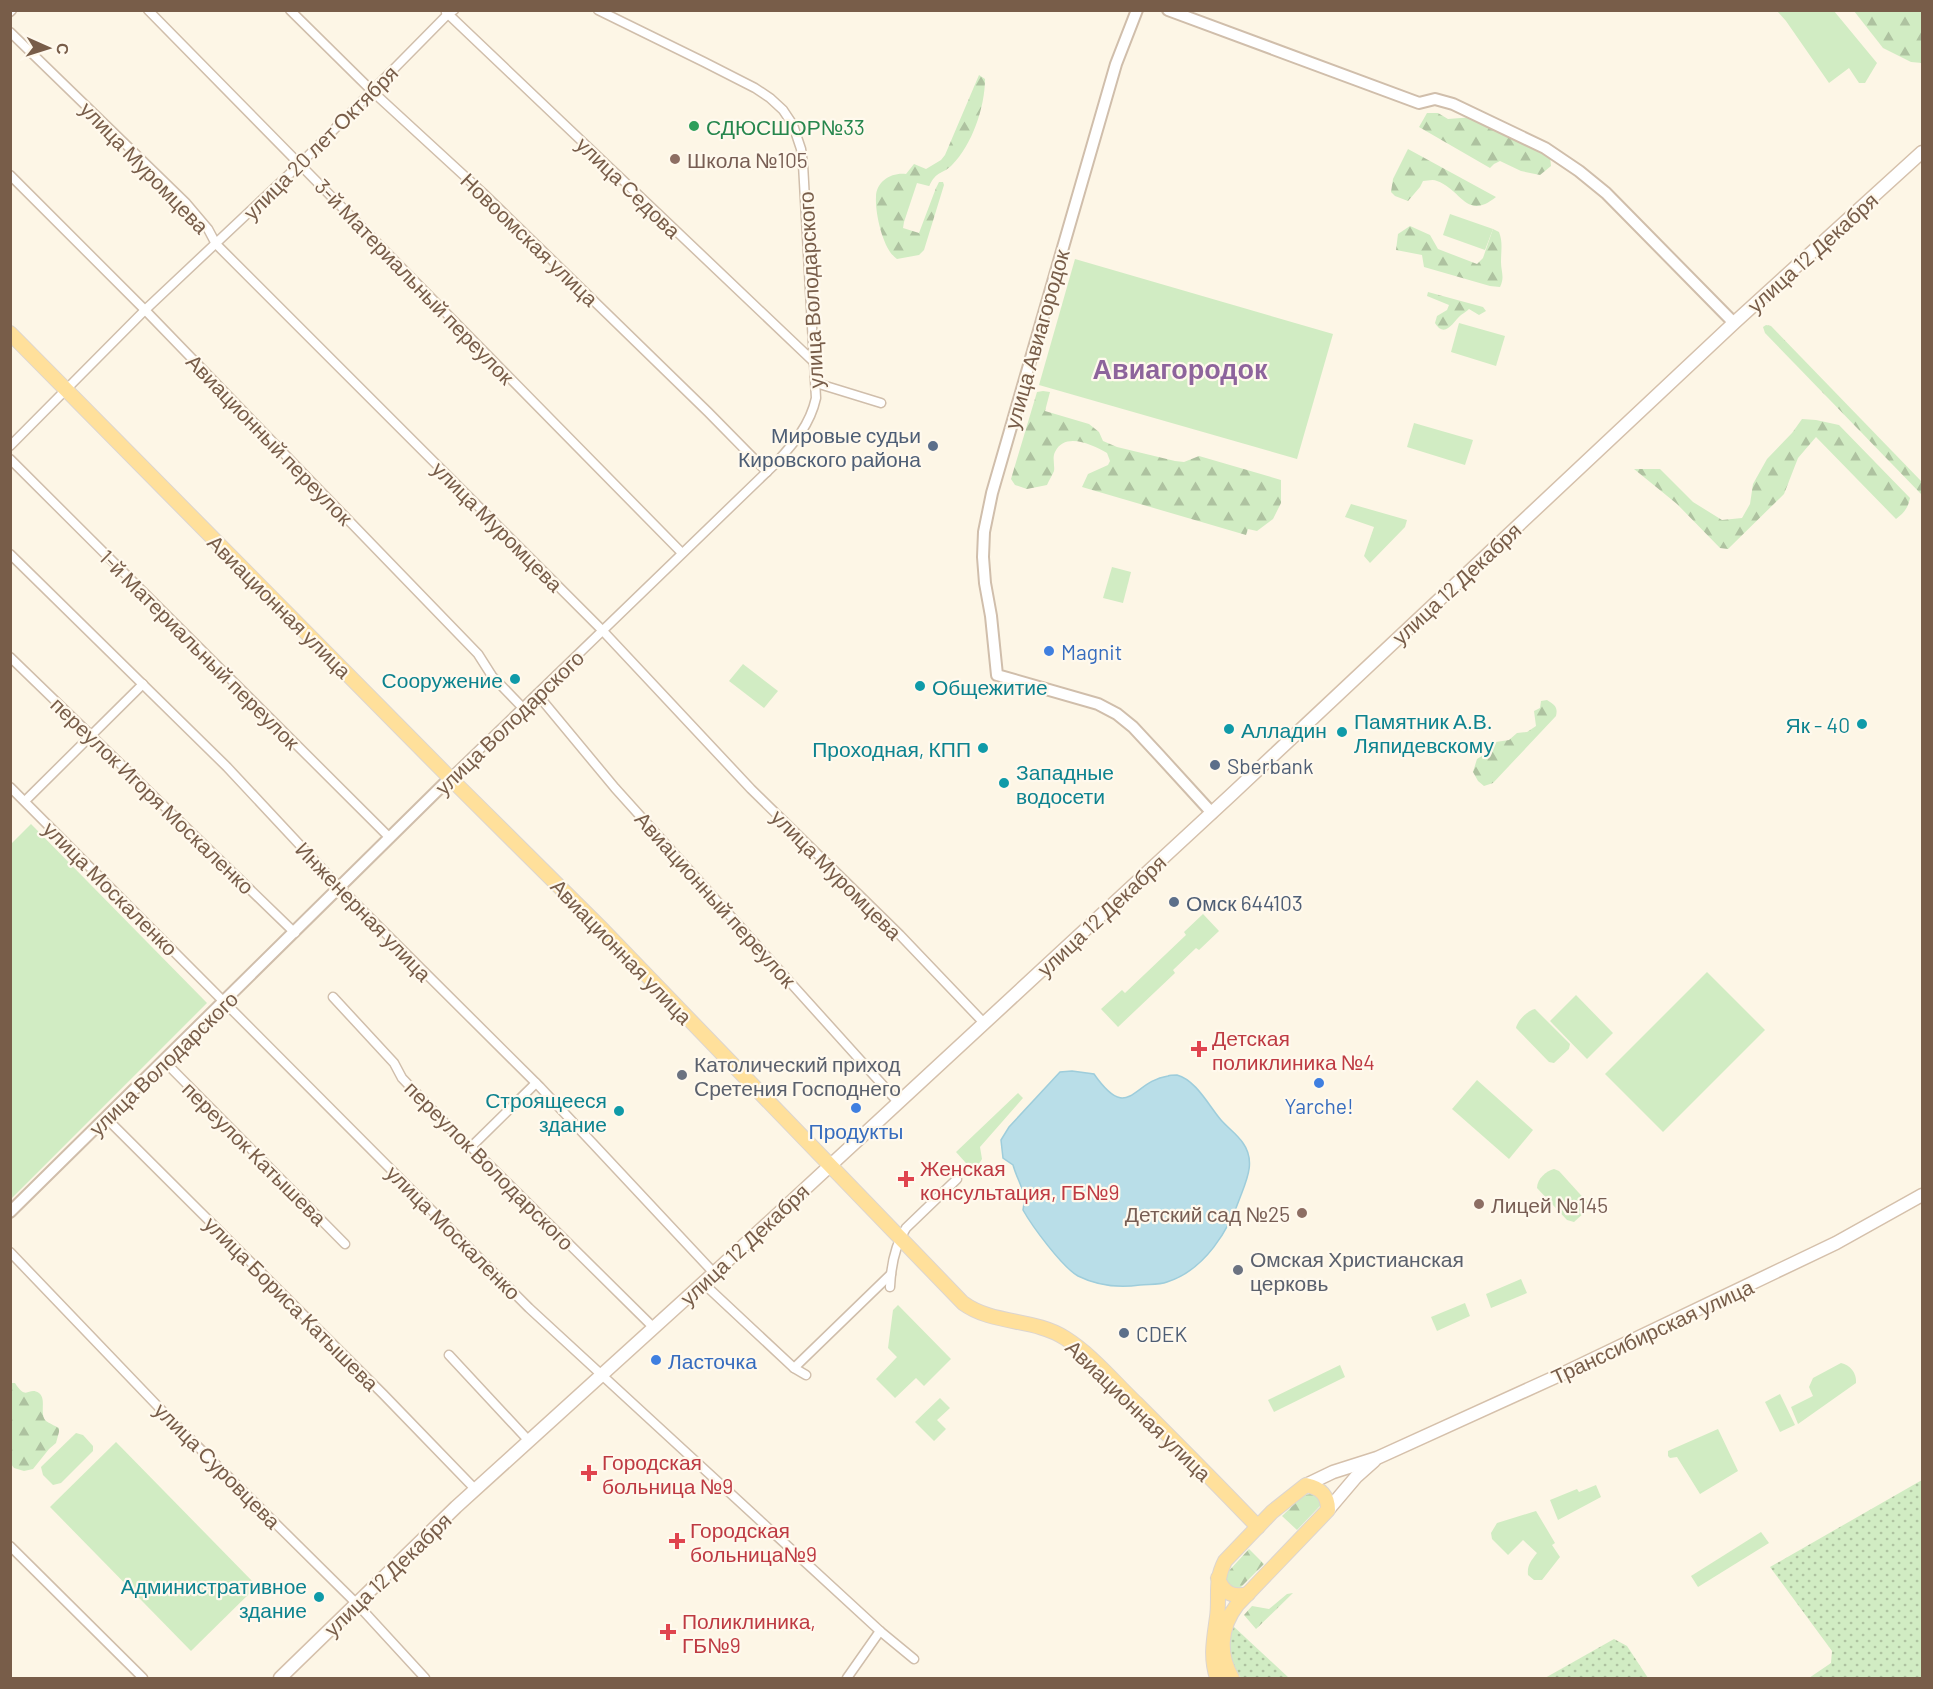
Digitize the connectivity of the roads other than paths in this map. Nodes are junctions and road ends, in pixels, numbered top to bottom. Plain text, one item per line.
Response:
1 (148, 10) edge
2 (290, 10) edge
3 (598, 10) edge
4 (1137, 10) edge
5 (1168, 10) edge
6 (449, 12) edge
7 (10, 32) edge
8 (372, 91) junction
9 (1923, 152) edge
10 (300, 164) junction
11 (10, 175) edge
12 (216, 244) junction
13 (145, 310) junction
14 (1734, 323) junction
15 (10, 333) edge
16 (815, 363) junction
17 (816, 383) junction
18 (66, 390) junction
19 (881, 403) dead end
20 (10, 446) edge
21 (10, 459) edge
22 (766, 472) junction
23 (682, 553) junction
24 (10, 554) edge
25 (602, 630) junction
26 (10, 657) edge
27 (143, 684) junction
28 (537, 694) junction
29 (523, 708) junction
30 (90, 735) junction
31 (450, 778) junction
32 (10, 787) edge
33 (25, 801) junction
34 (1212, 813) junction
35 (390, 838) junction
36 (340, 888) junction
37 (295, 933) junction
38 (333, 997) dead end
39 (225, 1002) junction
40 (984, 1023) junction
41 (164, 1061) junction
42 (536, 1083) junction
43 (898, 1102) junction
44 (106, 1118) junction
45 (471, 1147) junction
46 (830, 1165) junction
47 (957, 1179) dead end
48 (1923, 1195) edge
49 (10, 1212) edge
50 (900, 1237) junction
51 (345, 1244) dead end
52 (10, 1252) edge
53 (714, 1273) junction
54 (891, 1274) junction
55 (703, 1283) junction
56 (890, 1287) dead end
57 (653, 1327) junction
58 (449, 1355) dead end
59 (794, 1368) junction
60 (601, 1375) junction
61 (806, 1375) dead end
62 (529, 1441) junction
63 (1377, 1458) junction
64 (1306, 1485) junction
65 (475, 1489) junction
66 (1328, 1510) junction
67 (1258, 1527) junction
68 (10, 1546) edge
69 (1218, 1577) junction
70 (1248, 1594) junction
71 (357, 1604) junction
72 (880, 1631) junction
73 (914, 1659) dead end
74 (143, 1678) edge
75 (280, 1678) edge
76 (425, 1678) edge
77 (847, 1678) edge
78 (1217, 1678) edge
79 (1232, 1678) edge

1 - 10 street, 3-й Материальный переулок
2 - 8 street, Новоомская улица
3 - 16 street, улица Володарского
4 - 34 street, улица Авиагородок
5 - 14 street
6 - 8 street, улица 20 лет Октября
6 - 16 street, улица Седова
7 - 12 street, улица Муромцева
8 - 10 street, улица 20 лет Октября
8 - 22 street, Новоомская улица
9 - 14 main road, улица 12 Декабря
10 - 12 street, улица 20 лет Октября
10 - 23 street, 3-й Материальный переулок
11 - 13 street, Авиационный переулок
12 - 13 street, улица 20 лет Октября
12 - 25 street, улица Муромцева
13 - 18 street, улица 20 лет Октября
13 - 29 street, Авиационный переулок
14 - 34 main road, улица 12 Декабря
15 - 18 main road, Авиационная улица
16 - 17 street, улица Володарского
17 - 19 street
17 - 22 street, улица Володарского
18 - 20 street, улица 20 лет Октября
18 - 31 main road, Авиационная улица
21 - 35 street, 1-й Материальный переулок
22 - 23 street, улица Володарского
23 - 25 street, улица Володарского
24 - 27 street, Инженерная улица
25 - 28 street, улица Володарского
25 - 40 street, улица Муромцева
26 - 30 street, переулок Игоря Москаленко
27 - 30 street
27 - 36 street, Инженерная улица
28 - 29 street, улица Володарского
28 - 43 street, Авиационный переулок
29 - 31 street, улица Володарского
30 - 33 street
30 - 37 street, переулок Игоря Москаленко
31 - 35 street, улица Володарского
31 - 46 main road, Авиационная улица
32 - 33 street, улица Москаленко
33 - 39 street, улица Москаленко
34 - 40 main road, улица 12 Декабря
35 - 36 street, улица Володарского
36 - 37 street, улица Володарского
36 - 42 street, Инженерная улица
37 - 39 street, улица Володарского
38 - 45 street, переулок Володарского
39 - 41 street, улица Володарского
39 - 60 street, улица Москаленко
40 - 43 main road, улица 12 Декабря
41 - 44 street, улица Володарского
41 - 51 street, переулок Катышева
42 - 45 street
42 - 53 street, Инженерная улица
43 - 46 main road, улица 12 Декабря
44 - 49 street, улица Володарского
44 - 65 street, улица Бориса Катышева
45 - 57 street, переулок Володарского
46 - 50 main road, Авиационная улица
46 - 53 main road, улица 12 Декабря
47 - 50 street
48 - 63 main road, Транссибирская улица
50 - 54 street
50 - 67 main road, Авиационная улица
52 - 71 street, улица Суровцева
53 - 55 main road, улица 12 Декабря
54 - 56 street
54 - 59 street
55 - 57 main road, улица 12 Декабря
55 - 59 street
57 - 60 main road, улица 12 Декабря
58 - 62 street
59 - 61 street
60 - 62 main road, улица 12 Декабря
60 - 72 street, улица Москаленко
62 - 65 main road, улица 12 Декабря
63 - 64 main road
63 - 66 main road
64 - 66 main road
64 - 67 main road
65 - 71 main road, улица 12 Декабря
66 - 70 main road
67 - 69 main road
68 - 74 street
69 - 70 main road
69 - 78 main road
70 - 79 main road
71 - 75 main road, улица 12 Декабря
71 - 76 street, улица Суровцева
72 - 73 street, улица Москаленко
72 - 77 street

